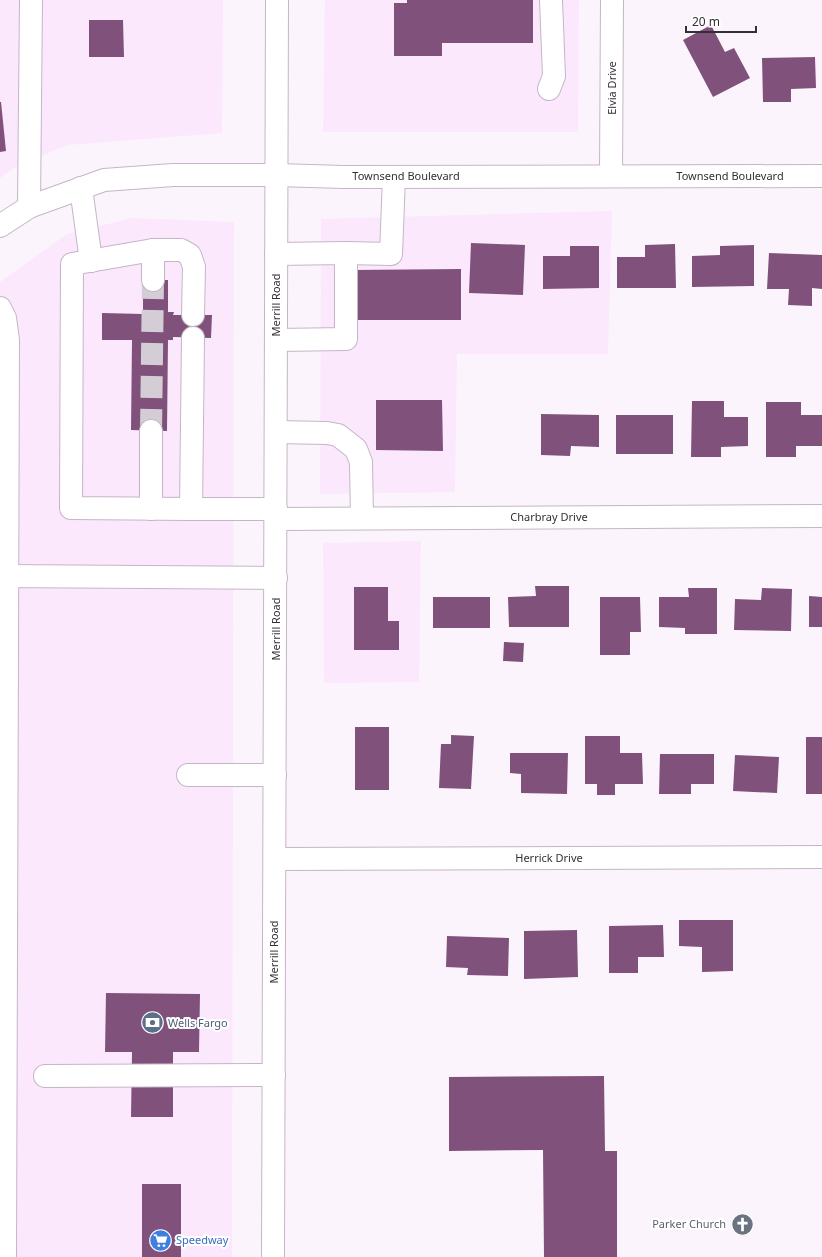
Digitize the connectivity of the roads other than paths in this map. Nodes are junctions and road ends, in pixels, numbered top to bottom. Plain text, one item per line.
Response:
1 (32, 0) edge
2 (277, 0) edge
3 (551, 0) edge
4 (612, 0) edge
5 (549, 89) dead end
6 (276, 175) junction
7 (394, 176) junction
8 (612, 176) junction
9 (822, 176) edge
10 (81, 188) junction
11 (29, 207) junction
12 (0, 226) edge
13 (153, 250) junction
14 (346, 253) junction
15 (276, 254) junction
16 (91, 261) junction
17 (153, 280) tunnel mouth
18 (0, 308) edge
19 (193, 315) dead end
20 (193, 338) dead end
21 (276, 340) junction
22 (151, 431) tunnel mouth
23 (276, 432) junction
24 (151, 509) junction
25 (191, 509) junction
26 (276, 514) junction
27 (822, 516) edge
28 (362, 518) junction
29 (4, 576) edge
30 (276, 578) junction
31 (188, 775) dead end
32 (275, 775) junction
33 (822, 857) edge
34 (276, 859) junction
35 (274, 1075) junction
36 (46, 1076) dead end
37 (5, 1257) edge
38 (274, 1257) edge

1 - 11 street
2 - 6 street, Merrill Road
3 - 5 street
4 - 8 street, Elvia Drive
6 - 7 street, Townsend Boulevard
6 - 10 street, Townsend Boulevard
6 - 15 street, Merrill Road
7 - 8 street, Townsend Boulevard
7 - 14 street
8 - 9 street, Townsend Boulevard
10 - 11 street, Townsend Boulevard
10 - 16 street
11 - 12 street, Townsend Boulevard
13 - 16 street
13 - 17 street
13 - 19 street
14 - 15 street
14 - 21 street
15 - 21 street, Merrill Road
16 - 24 street, Charbray Drive
18 - 29 street
20 - 25 street
21 - 23 street, Merrill Road
22 - 24 street
23 - 26 street, Merrill Road
23 - 28 street
24 - 25 street, Charbray Drive
25 - 26 street, Charbray Drive
26 - 28 street, Charbray Drive
26 - 30 street, Merrill Road
27 - 28 street, Charbray Drive
29 - 30 street
29 - 37 street
30 - 32 street, Merrill Road
31 - 32 street
32 - 34 street, Merrill Road
33 - 34 street, Herrick Drive
34 - 35 street, Merrill Road
35 - 36 street
35 - 38 street, Merrill Road

